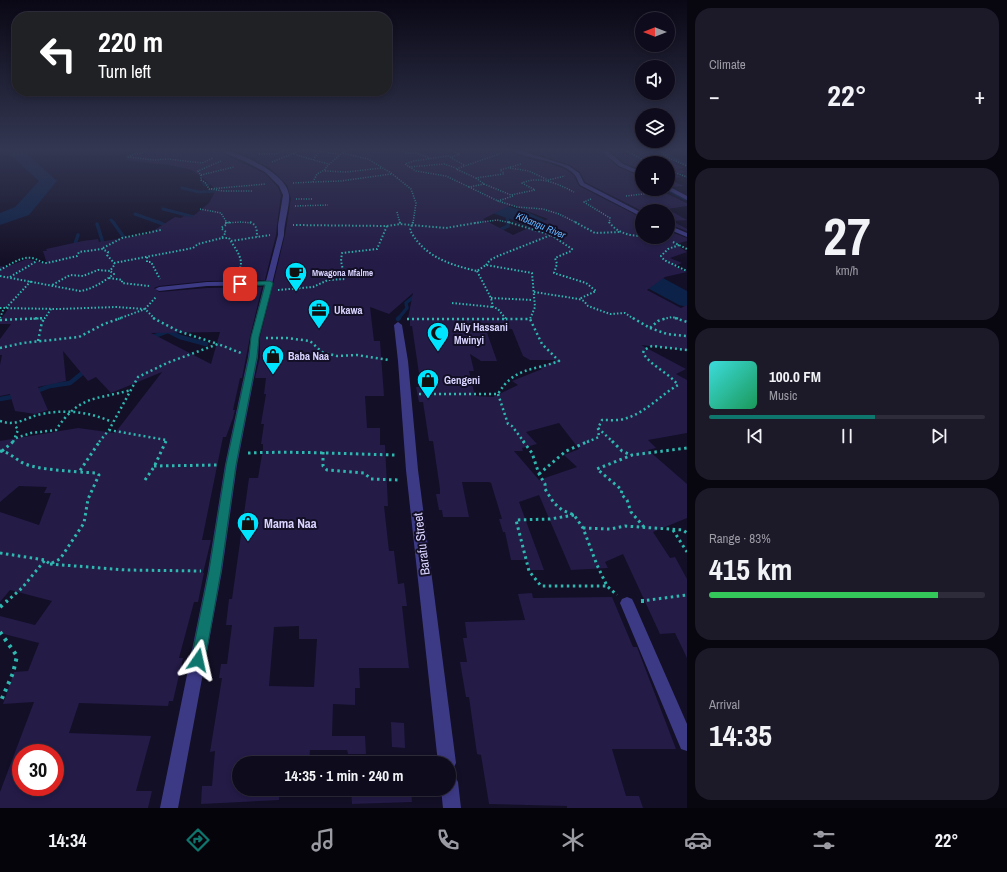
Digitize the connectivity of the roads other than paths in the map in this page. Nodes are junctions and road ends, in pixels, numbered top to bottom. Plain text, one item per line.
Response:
1 (281, 187) edge
2 (587, 187) edge
3 (675, 192) edge
4 (687, 198) edge
5 (635, 212) edge
6 (675, 230) edge
7 (687, 235) edge
8 (269, 287) junction
9 (159, 289) road end
10 (398, 325) road end
11 (627, 603) road end
12 (687, 742) edge
13 (446, 756) edge
14 (451, 796) edge
15 (169, 808) edge
16 (452, 808) edge

1 - 8 street
2 - 5 street
3 - 4 street
6 - 7 street
8 - 9 street
8 - 15 street
10 - 13 street, Barafu Street
11 - 12 street
14 - 16 street

